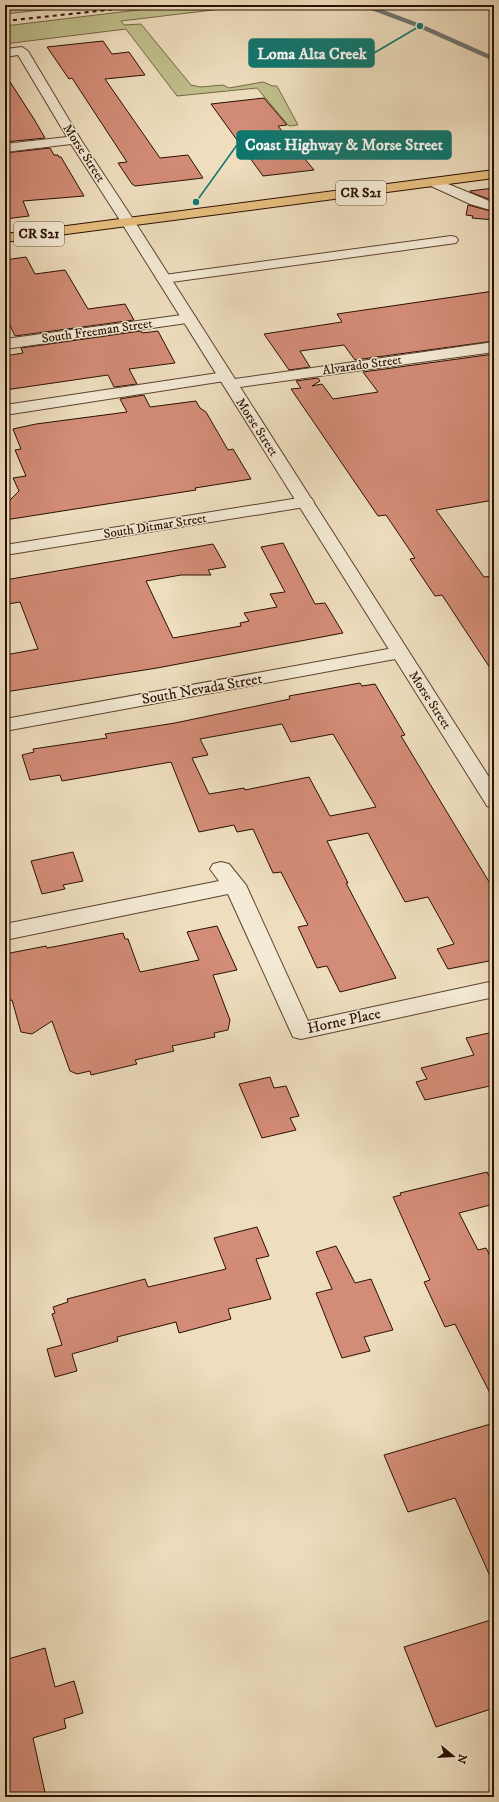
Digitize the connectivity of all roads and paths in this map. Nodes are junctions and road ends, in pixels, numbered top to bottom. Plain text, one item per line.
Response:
1 (5, 52) edge
2 (75, 140) junction
3 (5, 148) edge
4 (494, 174) edge
5 (436, 183) junction
6 (494, 207) edge
7 (128, 222) junction
8 (5, 238) edge
9 (451, 240) dead end
10 (164, 279) junction
11 (189, 319) junction
12 (5, 344) edge
13 (494, 347) edge
14 (228, 381) junction
15 (5, 410) edge
16 (305, 502) junction
17 (5, 550) edge
18 (399, 653) junction
19 (5, 725) edge
20 (494, 801) edge
21 (5, 932) edge
22 (494, 989) edge

1 - 2 street, Morse Street
2 - 3 street
2 - 7 street, Morse Street
4 - 5 main road, CR S21
5 - 6 street
5 - 7 main road, CR S21
7 - 8 main road, CR S21
7 - 10 street, Morse Street
9 - 10 street
10 - 11 street, Morse Street
11 - 12 street, South Freeman Street
11 - 14 street, Morse Street
13 - 14 street, Alvarado Street
14 - 15 street, Alvarado Street
14 - 16 street, Morse Street
16 - 17 street, South Ditmar Street
16 - 18 street, Morse Street
18 - 19 street, South Nevada Street
18 - 20 street, Morse Street
21 - 22 street, Horne Place

